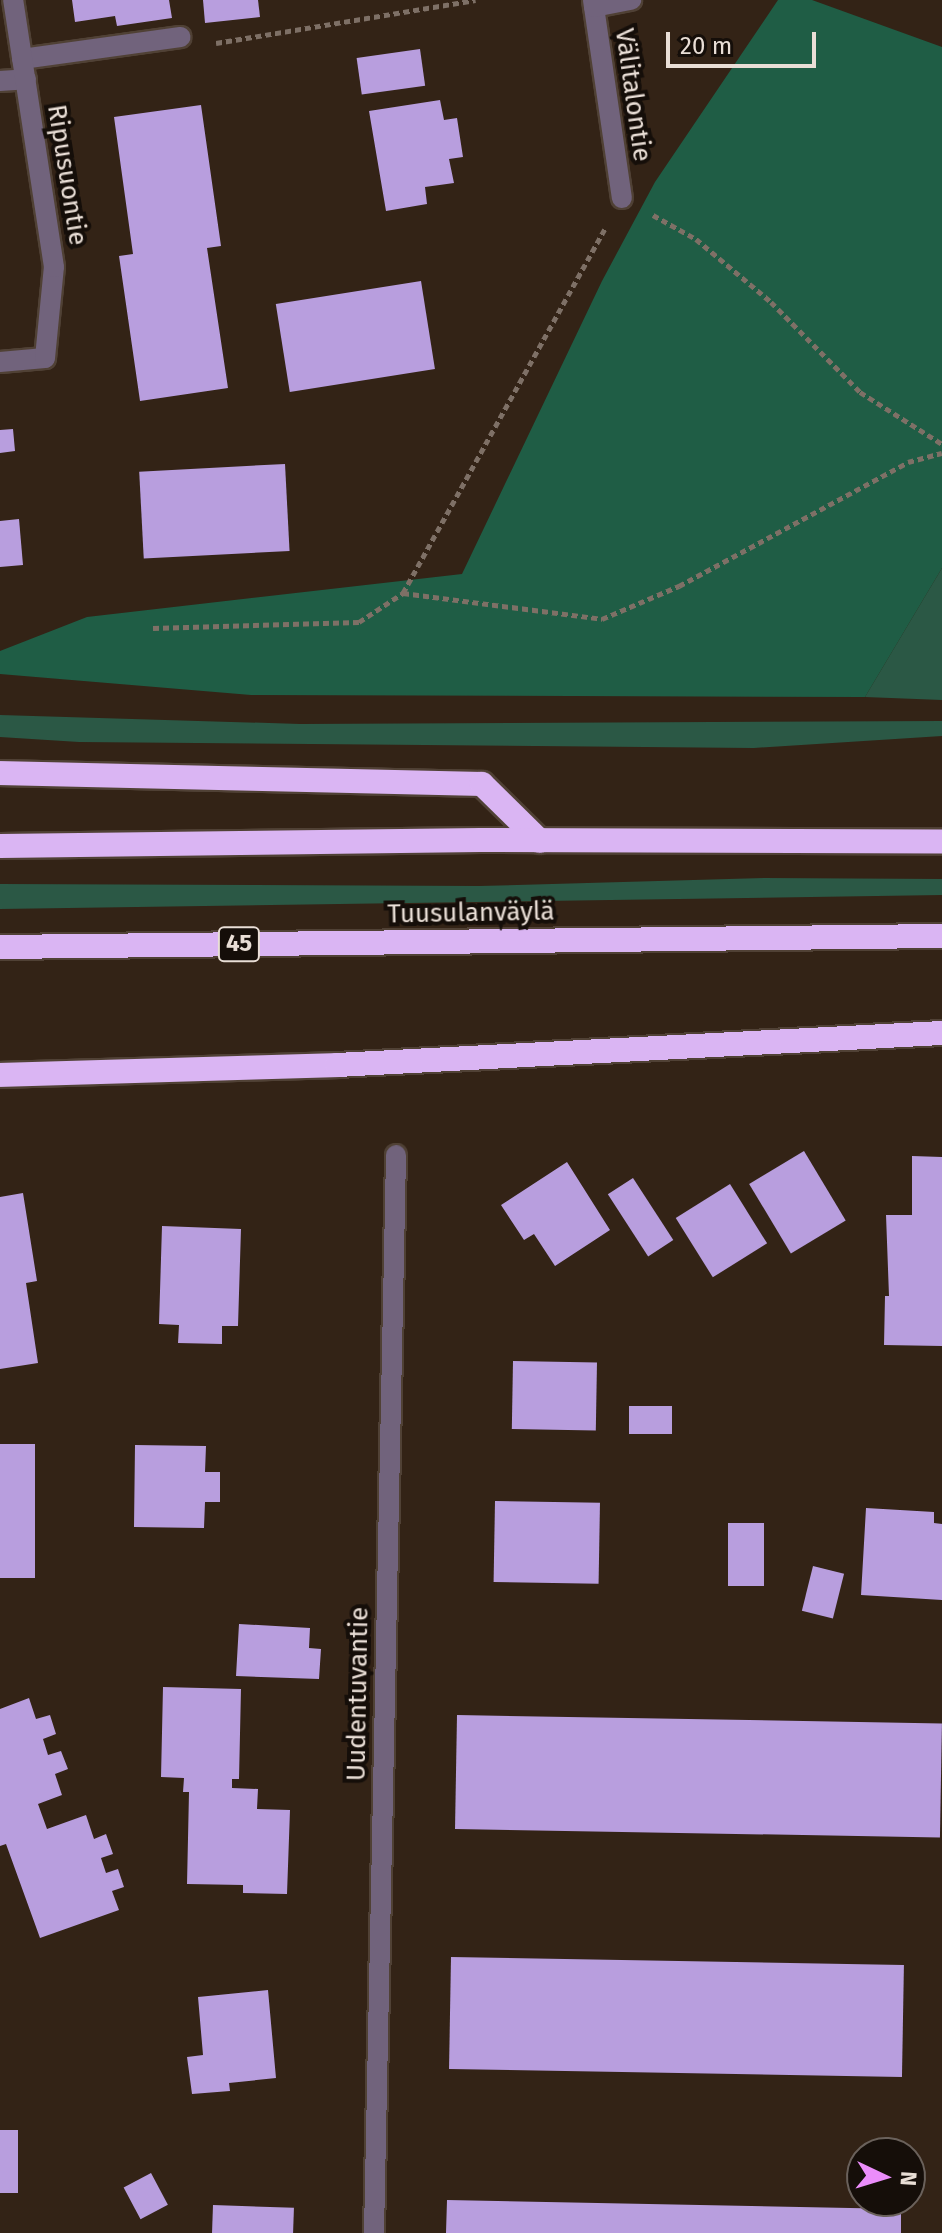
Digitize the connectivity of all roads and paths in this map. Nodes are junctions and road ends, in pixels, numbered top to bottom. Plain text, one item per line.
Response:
1 (13, 0) edge
2 (475, 0) edge
3 (631, 0) edge
4 (594, 3) edge
5 (180, 37) joint
6 (24, 69) junction
7 (0, 81) edge
8 (622, 198) junction
9 (0, 362) edge
10 (942, 444) edge
11 (942, 453) edge
12 (403, 593) junction
13 (153, 628) dead end
14 (0, 773) edge
15 (540, 841) junction
16 (942, 842) edge
17 (0, 846) edge
18 (942, 936) edge
19 (0, 947) edge
20 (942, 1033) edge
21 (0, 1075) edge
22 (396, 1155) dead end
23 (374, 2233) edge

1 - 6 street, Ripusuontie
2 - 5 path
3 - 4 street
4 - 8 street, Välitalontie
5 - 6 street
6 - 7 street
6 - 9 street, Ripusuontie
8 - 10 path
8 - 12 path
11 - 12 path
12 - 13 path
14 - 15 highway
15 - 16 highway
15 - 17 highway
18 - 19 highway, Tuusulanväylä / 45
20 - 21 highway
22 - 23 street, Uudentuvantie

